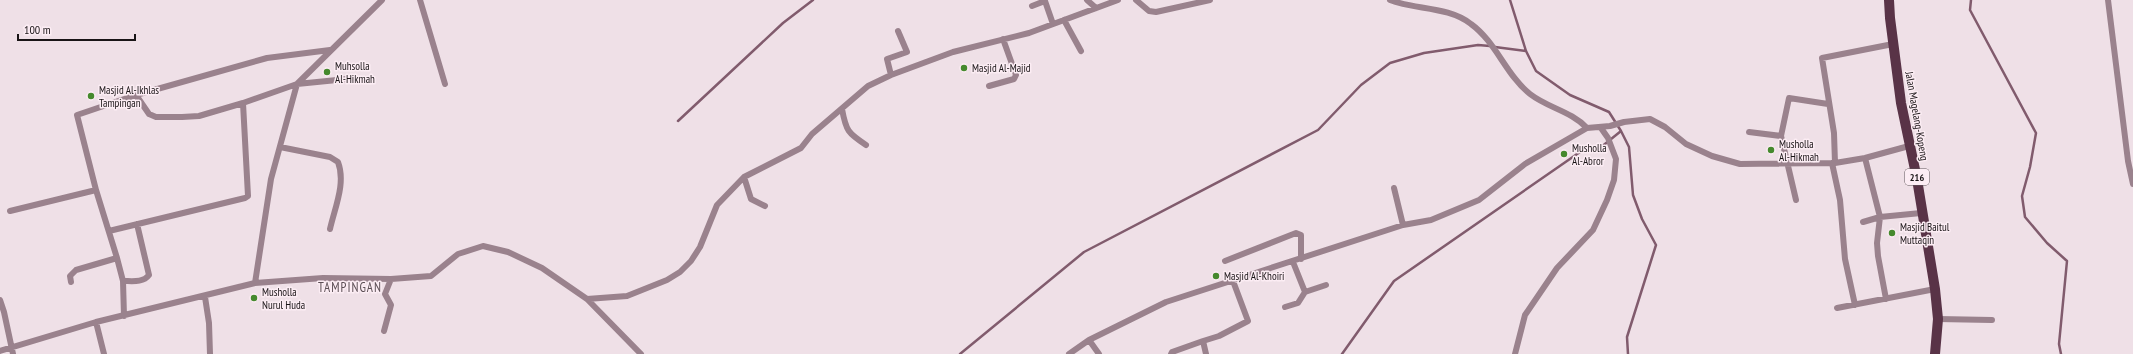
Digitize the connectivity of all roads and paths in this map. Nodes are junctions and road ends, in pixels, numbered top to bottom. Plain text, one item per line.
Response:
1 (382, 0) edge
2 (420, 0) edge
3 (1087, 0) edge
4 (1118, 0) edge
5 (1136, 0) edge
6 (1178, 0) edge
7 (1210, 0) edge
8 (1390, 0) edge
9 (1890, 0) edge
10 (2108, 0) edge
11 (1032, 6) dead end
12 (1179, 7) junction
13 (1096, 8) junction
14 (1064, 20) junction
15 (1053, 24) junction
16 (898, 31) dead end
17 (1003, 39) junction
18 (1893, 44) junction
19 (330, 50) junction
20 (1081, 51) dead end
21 (891, 75) junction
22 (347, 79) dead end
23 (297, 84) junction
24 (445, 84) dead end
25 (990, 86) dead end
26 (136, 95) junction
27 (243, 103) junction
28 (1828, 104) junction
29 (842, 109) junction
30 (1587, 128) junction
31 (1600, 128) junction
32 (1749, 132) dead end
33 (1781, 136) junction
34 (866, 145) dead end
35 (1909, 146) junction
36 (280, 147) junction
37 (1865, 158) junction
38 (1787, 163) junction
39 (1834, 163) junction
40 (744, 177) junction
41 (2133, 184) edge
42 (1394, 188) dead end
43 (96, 190) junction
44 (1796, 200) dead end
45 (765, 206) dead end
46 (10, 211) dead end
47 (1921, 213) junction
48 (1880, 217) junction
49 (1863, 222) dead end
50 (137, 224) junction
51 (1403, 225) junction
52 (330, 229) dead end
53 (109, 231) junction
54 (118, 258) junction
55 (1301, 259) junction
56 (1226, 261) dead end
57 (1293, 262) junction
58 (391, 279) junction
59 (123, 281) junction
60 (1233, 281) junction
61 (71, 282) dead end
62 (256, 283) junction
63 (1326, 285) dead end
64 (1935, 288) junction
65 (1305, 292) junction
66 (205, 297) junction
67 (587, 299) junction
68 (1886, 299) junction
69 (0, 300) edge
70 (1856, 305) junction
71 (1285, 306) dead end
72 (1837, 308) dead end
73 (124, 316) junction
74 (1938, 320) junction
75 (1992, 320) dead end
76 (96, 322) junction
77 (384, 331) dead end
78 (1089, 340) junction
79 (1203, 341) junction
80 (11, 347) junction
81 (0, 351) edge
82 (13, 354) edge
83 (104, 354) edge
84 (210, 354) edge
85 (641, 354) edge
86 (1069, 354) edge
87 (1099, 354) edge
88 (1171, 354) edge
89 (1206, 354) edge
90 (1515, 354) edge
91 (1935, 354) edge

1 - 19 street
2 - 24 street
3 - 13 street
4 - 13 street
5 - 12 street
6 - 12 street
7 - 12 street
8 - 30 street
9 - 18 main road, Jalan Magelang-Kopeng / 216
10 - 41 street
11 - 15 street
13 - 14 street
14 - 15 street
14 - 20 street
15 - 17 street
16 - 21 street
17 - 21 street
17 - 25 street
18 - 28 street
18 - 35 main road, Jalan Magelang-Kopeng / 216
19 - 23 street
19 - 26 street
21 - 29 street
22 - 23 street
23 - 27 street
23 - 36 street
26 - 27 street
26 - 43 street
27 - 50 street
28 - 33 street
28 - 39 street
29 - 34 street
29 - 40 street
30 - 31 street
30 - 51 street
31 - 38 street
31 - 90 street
32 - 33 street
33 - 38 street
35 - 37 street
35 - 47 main road, Jalan Magelang-Kopeng / 216
36 - 52 street
36 - 62 street
37 - 39 street
37 - 48 street
38 - 39 street
38 - 44 street
39 - 70 street
40 - 45 street
40 - 67 street
42 - 51 street
43 - 46 street
43 - 53 street
47 - 48 street
47 - 64 main road, Jalan Magelang-Kopeng / 216
48 - 49 street
48 - 68 street
50 - 53 street
50 - 59 street
51 - 55 street
53 - 54 street
54 - 59 street
54 - 61 street
55 - 56 street
55 - 57 street
57 - 60 street
57 - 65 street
58 - 62 street
58 - 67 street
58 - 77 street
59 - 73 street
60 - 78 street
60 - 79 street
62 - 66 street
63 - 65 street
64 - 68 street
64 - 74 main road, Jalan Magelang-Kopeng / 216
65 - 71 street
66 - 73 street
66 - 84 street
67 - 85 street
68 - 70 street
69 - 80 street
70 - 72 street
73 - 76 street
74 - 75 street
74 - 91 main road, Jalan Magelang-Kopeng / 216
76 - 80 street
76 - 83 street
78 - 86 street
78 - 87 street
79 - 88 street
79 - 89 street
80 - 81 street
80 - 82 street

